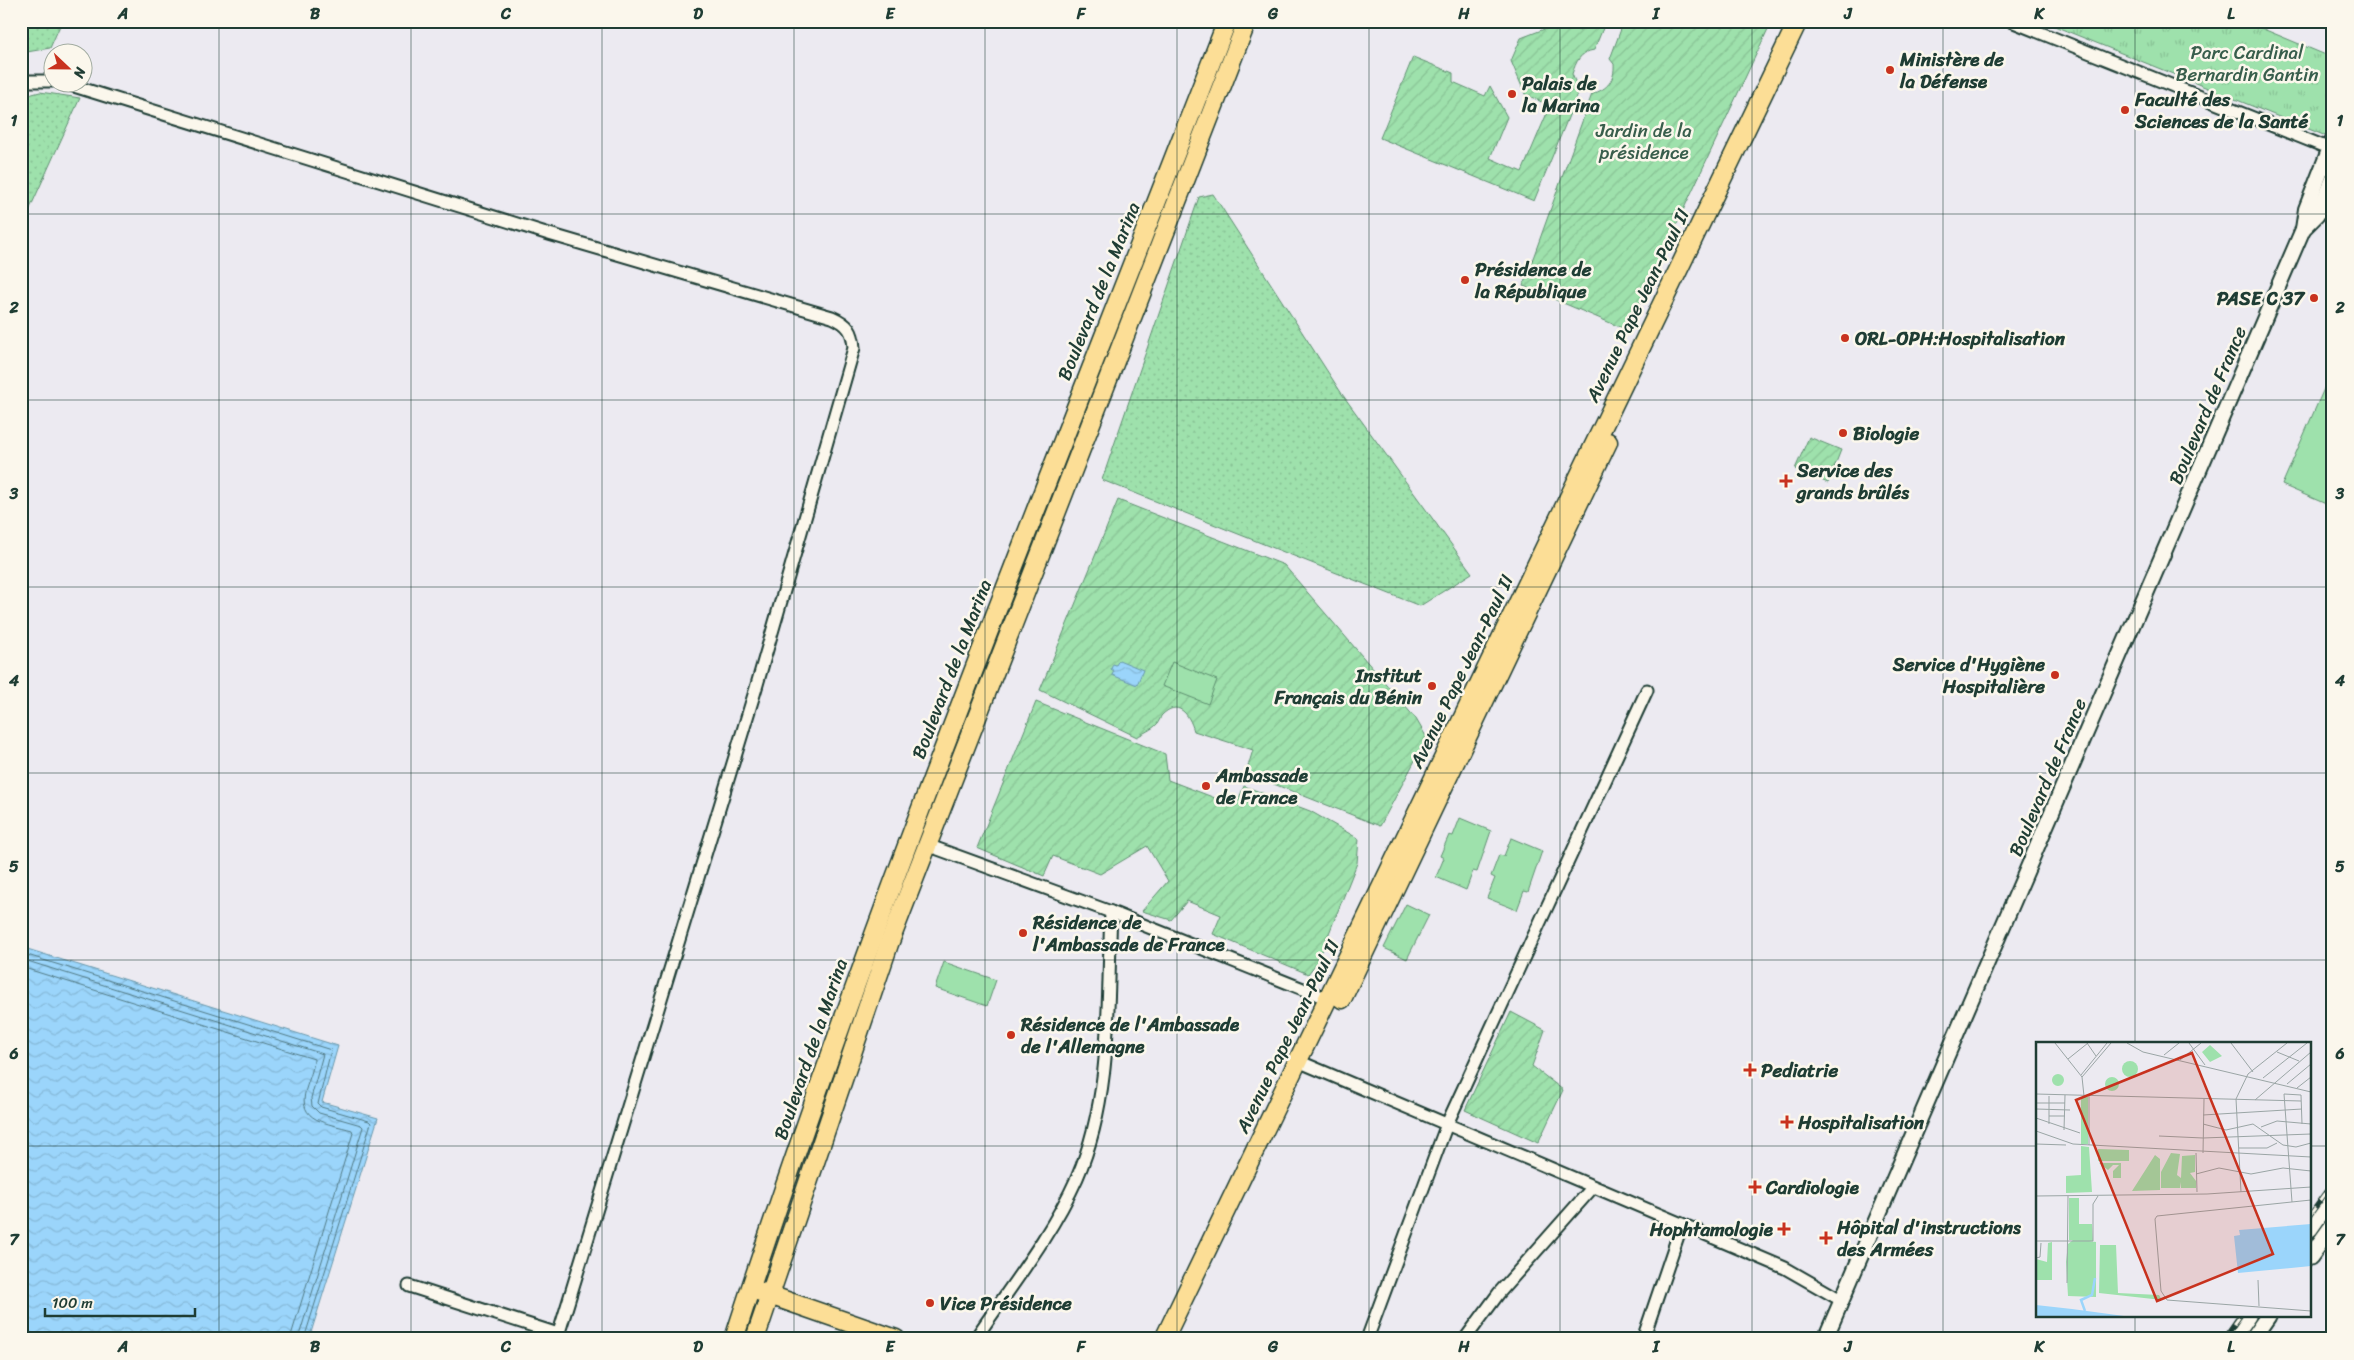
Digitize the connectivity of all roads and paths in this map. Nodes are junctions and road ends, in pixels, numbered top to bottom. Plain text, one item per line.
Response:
1 (1227, 21) edge
2 (1247, 21) edge
3 (1798, 21) edge
4 (1811, 21) edge
5 (2011, 21) edge
6 (21, 81) edge
7 (42, 81) edge
8 (1200, 90) junction
9 (92, 92) edge
10 (1215, 103) junction
11 (1182, 138) junction
12 (2332, 146) edge
13 (1197, 148) junction
14 (2333, 179) edge
15 (2303, 229) junction
16 (1554, 542) junction
17 (1648, 690) dead end
18 (926, 845) junction
19 (1111, 912) junction
20 (1328, 999) junction
21 (1304, 1064) junction
22 (1447, 1124) junction
23 (1593, 1187) junction
24 (2330, 1200) edge
25 (1682, 1224) junction
26 (2333, 1224) edge
27 (2312, 1226) edge
28 (2312, 1254) edge
29 (409, 1286) dead end
30 (750, 1288) junction
31 (769, 1295) junction
32 (1841, 1300) junction
33 (2247, 1318) edge
34 (2267, 1318) edge
35 (557, 1337) edge
36 (734, 1339) edge
37 (755, 1339) edge
38 (896, 1339) edge
39 (974, 1339) edge
40 (1164, 1339) edge
41 (1177, 1339) edge
42 (1367, 1339) edge
43 (1465, 1339) edge
44 (1643, 1339) edge
45 (1825, 1339) edge
46 (2232, 1339) edge
47 (2252, 1339) edge

1 - 8 main road, Boulevard de la Marina
2 - 10 main road
3 - 16 main road, Avenue Pape Jean-Paul II
4 - 16 main road, Avenue Pape Jean-Paul II
5 - 12 street
6 - 7 street
8 - 10 main road
8 - 11 main road, Boulevard de la Marina
9 - 35 street
10 - 13 main road
11 - 13 main road
11 - 30 main road, Boulevard de la Marina
12 - 15 street, Boulevard de France
13 - 18 main road
14 - 15 street, Boulevard de France
15 - 32 street, Boulevard de France
16 - 20 main road, Avenue Pape Jean-Paul II
16 - 21 main road, Avenue Pape Jean-Paul II
17 - 22 street
18 - 19 street
18 - 31 main road
19 - 20 street
19 - 39 street
20 - 21 main road, Avenue Pape Jean-Paul II
21 - 22 street
21 - 40 main road, Avenue Pape Jean-Paul II
21 - 41 main road, Avenue Pape Jean-Paul II
22 - 23 street
22 - 42 street
23 - 25 street
23 - 43 street
24 - 26 street
24 - 27 main road
25 - 32 street
25 - 44 street
26 - 28 main road
29 - 35 street
30 - 31 main road
30 - 36 main road, Boulevard de la Marina
31 - 37 main road
31 - 38 main road
32 - 45 street, Boulevard de France
33 - 46 main road
34 - 47 main road

